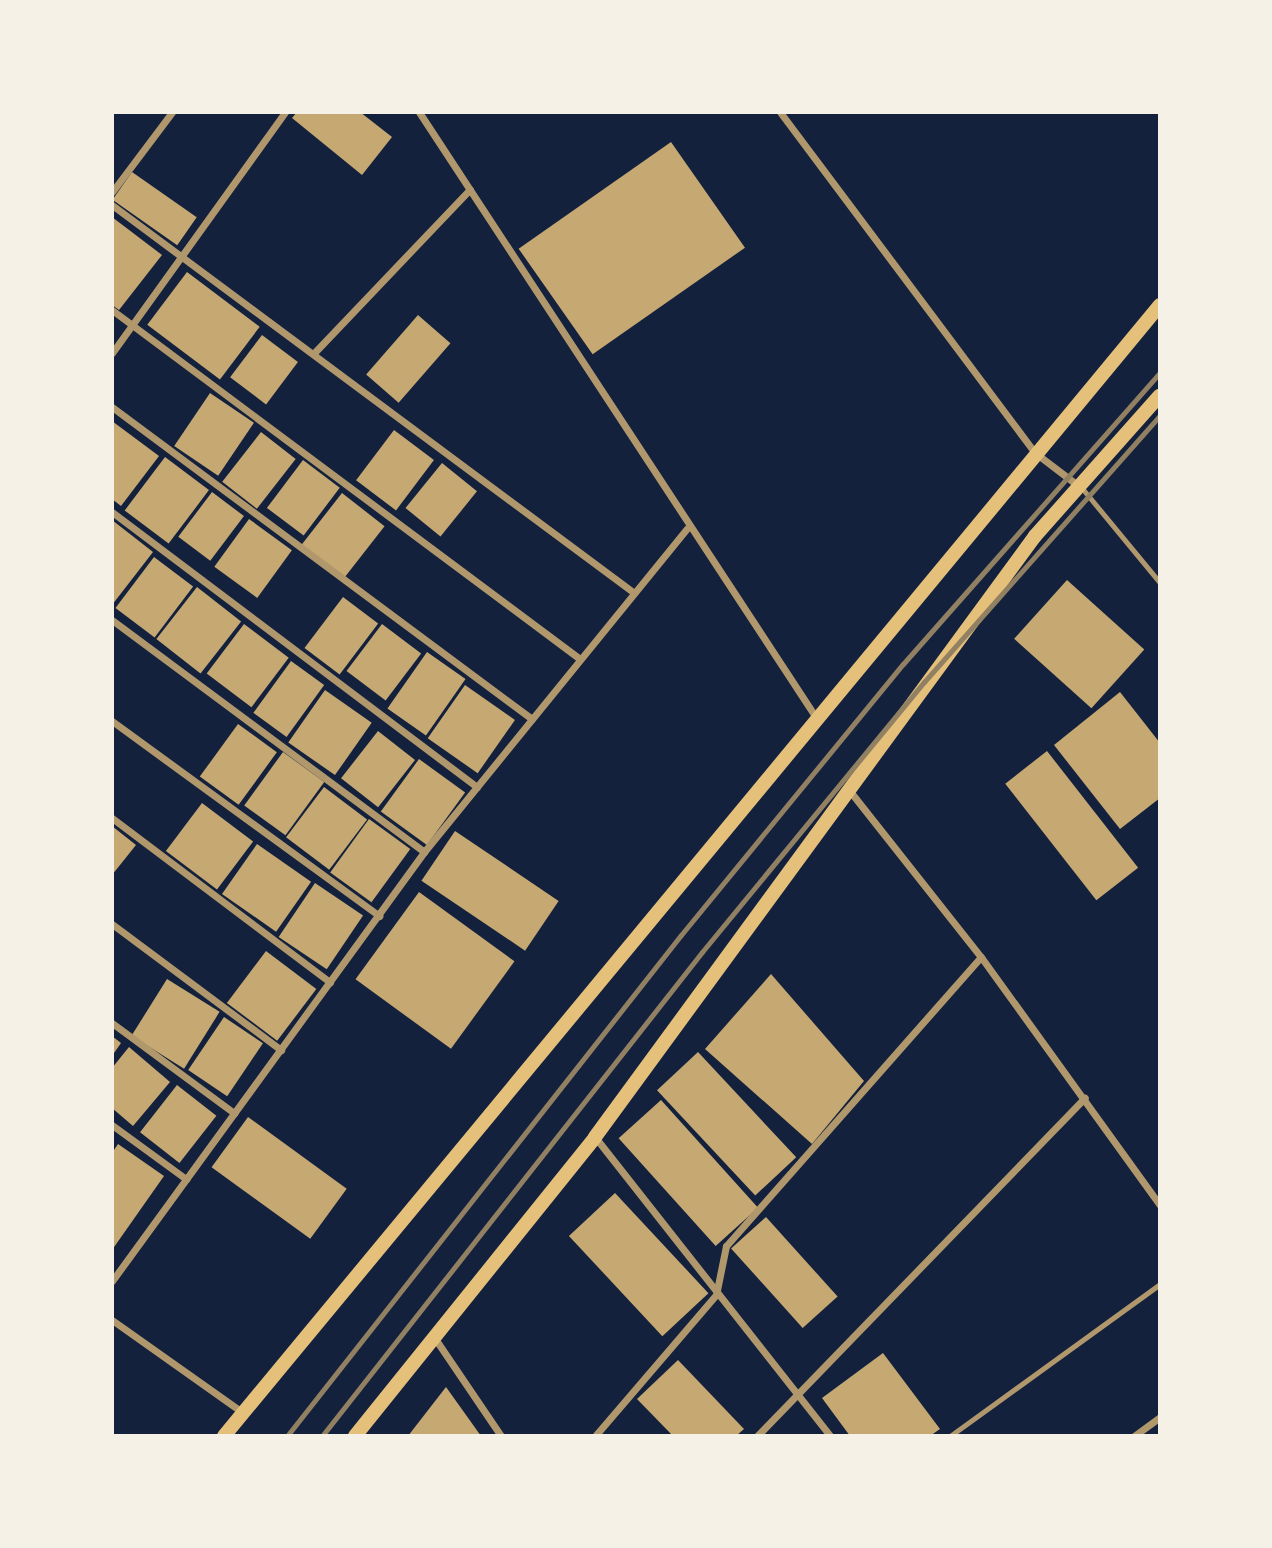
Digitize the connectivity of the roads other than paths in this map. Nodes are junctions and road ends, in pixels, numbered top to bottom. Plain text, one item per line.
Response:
1 (173, 112) edge
2 (285, 112) edge
3 (419, 112) edge
4 (780, 112) edge
5 (470, 189) junction
6 (112, 192) edge
7 (112, 205) edge
8 (182, 254) junction
9 (1160, 304) edge
10 (112, 310) edge
11 (132, 325) junction
12 (314, 353) junction
13 (112, 354) edge
14 (1160, 395) edge
15 (112, 407) edge
16 (1034, 452) junction
17 (1081, 488) junction
18 (112, 512) edge
19 (687, 528) junction
20 (1160, 583) edge
21 (634, 592) junction
22 (112, 620) edge
23 (580, 659) junction
24 (531, 719) junction
25 (817, 719) junction
26 (112, 721) edge
27 (477, 787) junction
28 (849, 790) junction
29 (112, 818) edge
30 (425, 852) junction
31 (379, 916) junction
32 (112, 924) edge
33 (981, 957) junction
34 (330, 982) junction
35 (112, 1023) edge
36 (281, 1049) junction
37 (1085, 1098) junction
38 (234, 1113) junction
39 (112, 1125) edge
40 (594, 1138) junction
41 (186, 1178) junction
42 (1160, 1205) edge
43 (112, 1281) edge
44 (1160, 1284) edge
45 (716, 1295) junction
46 (112, 1320) edge
47 (436, 1340) junction
48 (798, 1391) junction
49 (242, 1412) junction
50 (1160, 1418) edge
51 (224, 1436) edge
52 (355, 1436) edge
53 (502, 1436) edge
54 (595, 1436) edge
55 (757, 1436) edge
56 (830, 1436) edge
57 (950, 1436) edge
58 (1134, 1436) edge

1 - 6 street
2 - 8 street
3 - 5 street
4 - 16 street
5 - 12 street
5 - 19 street
7 - 8 street
8 - 11 street
8 - 12 street
9 - 16 main road
10 - 11 street
11 - 13 street
11 - 23 street
12 - 21 street
14 - 17 main road
15 - 24 street
16 - 17 street
16 - 25 main road
17 - 20 lane
17 - 28 main road
18 - 27 street
19 - 21 street
19 - 25 street
21 - 23 street
22 - 30 street
23 - 24 street
24 - 27 street
25 - 49 main road
26 - 31 street
27 - 30 street
28 - 33 street
28 - 40 main road
29 - 34 street
30 - 31 street
31 - 34 street
32 - 36 street
33 - 37 street
33 - 45 street
34 - 36 street
35 - 38 street
36 - 38 street
37 - 42 street
37 - 48 street
38 - 41 street
39 - 41 street
40 - 45 street
40 - 47 main road
41 - 43 street
44 - 57 lane
45 - 48 street
45 - 54 street
46 - 49 street
47 - 52 main road
47 - 53 street
48 - 55 street
48 - 56 street
49 - 51 main road
50 - 58 street

